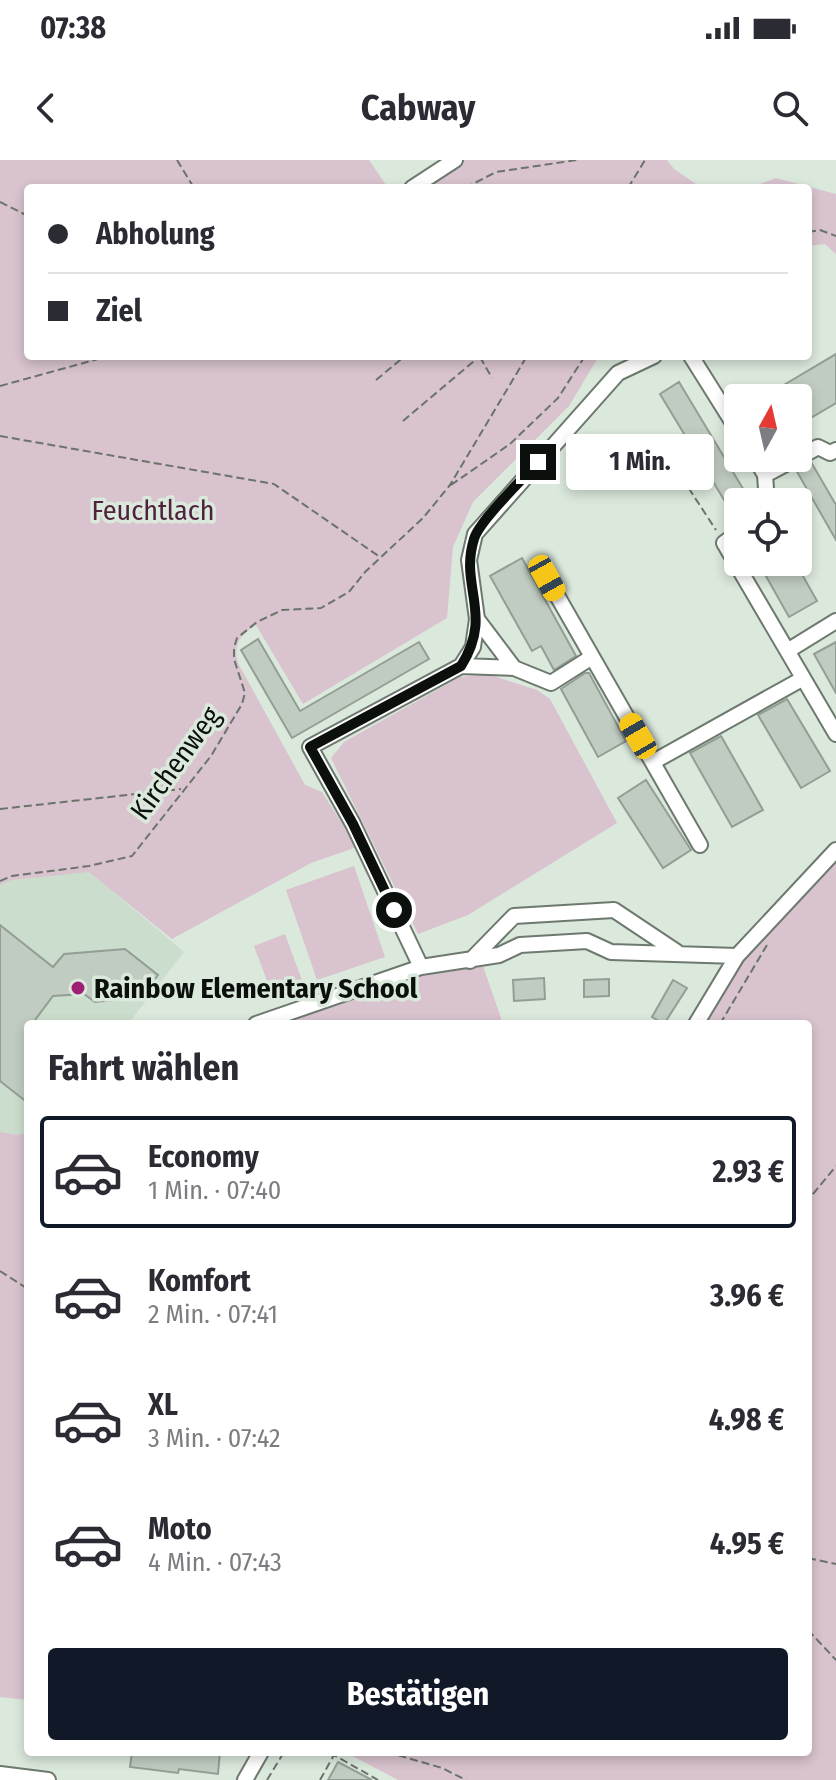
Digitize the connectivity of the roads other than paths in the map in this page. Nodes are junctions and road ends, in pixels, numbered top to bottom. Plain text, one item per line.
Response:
1 (455, 160) edge
2 (418, 184) edge
3 (646, 360) edge
4 (694, 360) edge
5 (724, 409) edge
6 (812, 450) edge
7 (834, 456) edge
8 (763, 472) edge
9 (771, 472) edge
10 (765, 475) junction
11 (766, 488) edge
12 (744, 576) edge
13 (547, 578) dead end
14 (477, 619) junction
15 (836, 621) edge
16 (789, 650) junction
17 (592, 657) junction
18 (461, 666) junction
19 (514, 668) junction
20 (802, 679) junction
21 (836, 734) edge
22 (653, 762) junction
23 (700, 845) dead end
24 (836, 850) edge
25 (677, 953) junction
26 (737, 956) junction
27 (469, 961) junction
28 (421, 967) junction
29 (268, 1020) edge
30 (698, 1020) edge
31 (259, 1756) edge
32 (0, 1774) edge
33 (248, 1779) edge
34 (48, 1780) edge

1 - 2 street
3 - 14 street
4 - 5 street
6 - 7 street
8 - 10 street
9 - 10 street
10 - 11 street
12 - 16 street
13 - 17 street
14 - 18 street
14 - 19 street
15 - 16 street
16 - 20 street
17 - 19 street
17 - 22 street
18 - 19 street
18 - 28 street
20 - 21 street
20 - 22 street
22 - 23 street
24 - 26 street
25 - 26 street
25 - 27 street
25 - 27 street
26 - 30 street
27 - 28 street
28 - 29 street
31 - 33 street
32 - 34 street

